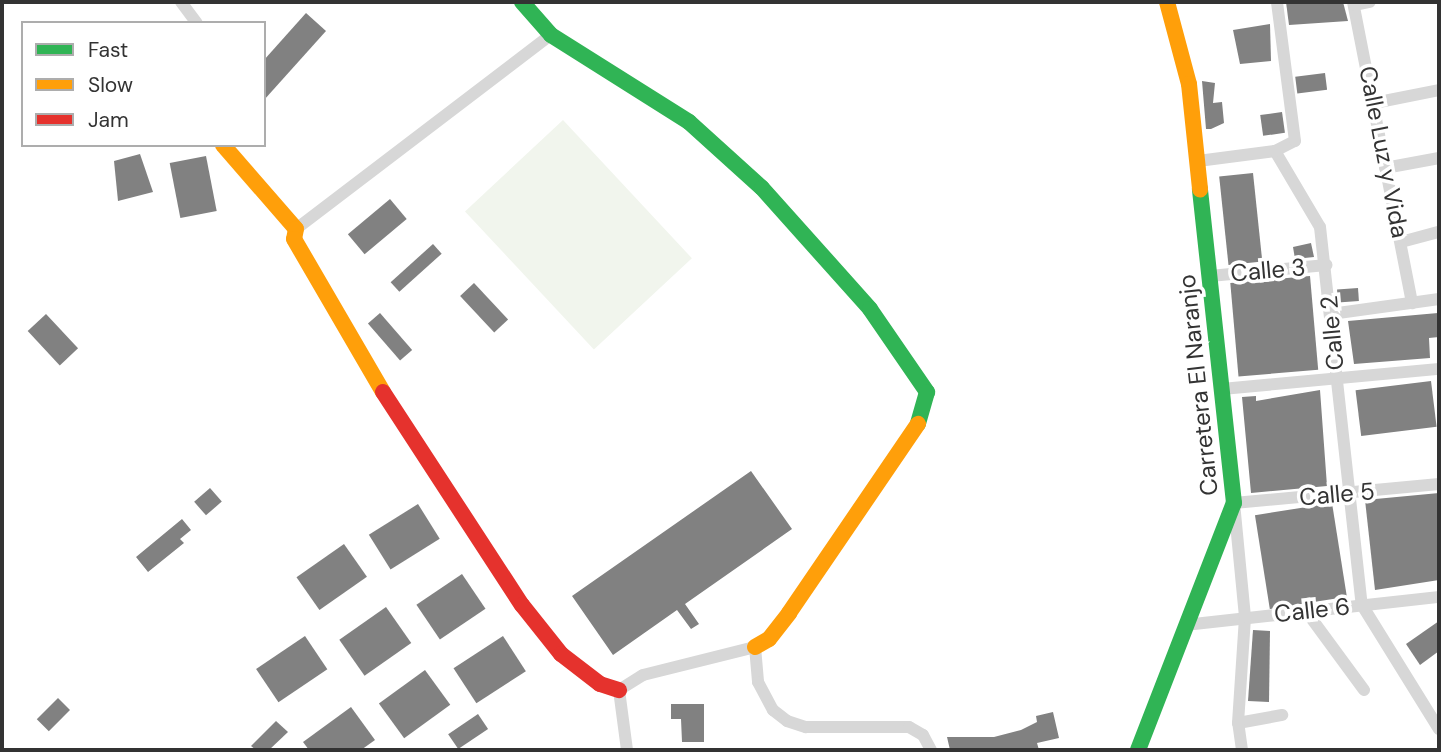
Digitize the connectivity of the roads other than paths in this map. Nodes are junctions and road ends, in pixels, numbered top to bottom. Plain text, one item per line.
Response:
1 (181, 2) edge
2 (522, 2) edge
3 (1167, 2) edge
4 (1277, 2) edge
5 (1370, 2) edge
6 (1354, 3) edge
7 (195, 21) edge
8 (551, 35) junction
9 (1439, 90) edge
10 (1374, 103) junction
11 (225, 147) edge
12 (1275, 151) junction
13 (1439, 158) edge
14 (1198, 161) junction
15 (1385, 168) junction
16 (296, 229) junction
17 (1439, 232) edge
18 (1401, 242) junction
19 (1326, 265) junction
20 (1210, 276) junction
21 (1439, 299) edge
22 (1412, 303) junction
23 (1331, 314) junction
24 (1439, 369) edge
25 (1336, 375) junction
26 (1222, 389) junction
27 (1439, 484) edge
28 (1347, 493) junction
29 (1234, 503) junction
30 (1439, 597) edge
31 (1362, 605) junction
32 (1306, 611) junction
33 (1245, 617) junction
34 (1185, 625) junction
35 (755, 647) junction
36 (619, 690) junction
37 (1364, 690) dead end
38 (1282, 715) dead end
39 (1238, 723) junction
40 (1439, 729) edge
41 (627, 750) edge
42 (931, 750) edge
43 (1138, 750) edge
44 (1242, 750) edge

1 - 7 street
2 - 8 street
3 - 14 street, Carretera El Naranjo
4 - 12 street
5 - 6 street
6 - 10 street, Calle Luz y Vida
8 - 16 street
8 - 35 street
9 - 10 street
10 - 15 street, Calle Luz y Vida
11 - 16 street
12 - 14 street
12 - 19 street, Calle 2
13 - 15 street
14 - 20 street, Carretera El Naranjo
15 - 18 street, Calle Luz y Vida
16 - 36 street
17 - 18 street
18 - 22 street, Calle Luz y Vida
19 - 20 street, Calle 3
19 - 23 street, Calle 2
20 - 26 street, Carretera El Naranjo
21 - 22 street
22 - 23 street
23 - 25 street, Calle 2
24 - 25 street
25 - 26 street
25 - 28 street, Calle 2
26 - 29 street, Carretera El Naranjo
27 - 28 street, Calle 5
28 - 29 street, Calle 5
28 - 31 street, Calle 2
29 - 33 street
29 - 34 street, Carretera El Naranjo
30 - 31 street, Calle 6
31 - 32 street, Calle 6
31 - 40 street
32 - 33 street, Calle 6
32 - 37 street
33 - 34 street, Calle 6
33 - 39 street
34 - 43 street, Carretera El Naranjo
35 - 36 street
35 - 42 street
36 - 41 street
38 - 39 street
39 - 44 street

